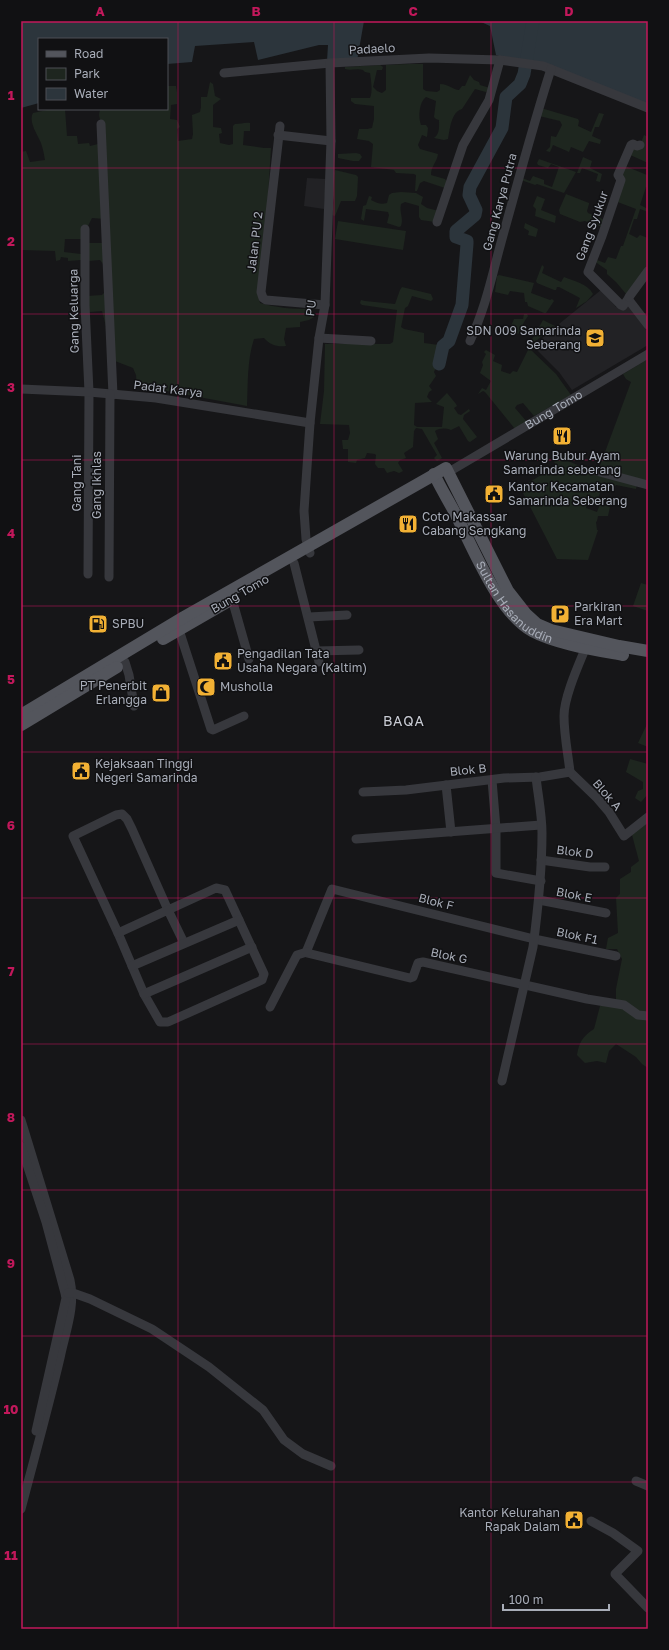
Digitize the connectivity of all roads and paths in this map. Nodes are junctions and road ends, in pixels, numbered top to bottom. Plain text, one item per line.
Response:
1 (500, 60) junction
2 (330, 63) junction
3 (551, 69) junction
4 (224, 73) dead end
5 (648, 108) edge
6 (101, 124) dead end
7 (332, 141) junction
8 (640, 145) dead end
9 (437, 222) dead end
10 (86, 230) dead end
11 (648, 270) edge
12 (629, 298) junction
13 (325, 305) junction
14 (648, 325) edge
15 (319, 338) junction
16 (371, 341) dead end
17 (470, 341) dead end
18 (648, 354) edge
19 (21, 389) edge
20 (89, 392) junction
21 (111, 394) junction
22 (310, 423) junction
23 (447, 471) junction
24 (596, 471) dead end
25 (435, 477) junction
26 (648, 485) edge
27 (454, 497) junction
28 (309, 550) junction
29 (294, 563) junction
30 (88, 574) dead end
31 (109, 577) dead end
32 (232, 599) junction
33 (347, 615) dead end
34 (308, 617) junction
35 (179, 630) junction
36 (154, 640) junction
37 (588, 643) junction
38 (360, 650) dead end
39 (316, 651) junction
40 (648, 651) edge
41 (249, 659) dead end
42 (648, 659) edge
43 (125, 662) junction
44 (319, 662) dead end
45 (134, 706) dead end
46 (21, 715) edge
47 (244, 716) dead end
48 (21, 725) edge
49 (570, 772) junction
50 (534, 777) junction
51 (492, 780) junction
52 (446, 785) junction
53 (363, 792) dead end
54 (648, 817) edge
55 (541, 825) junction
56 (496, 828) junction
57 (452, 832) junction
58 (356, 839) dead end
59 (542, 860) junction
60 (605, 867) dead end
61 (541, 881) junction
62 (538, 900) junction
63 (168, 910) junction
64 (606, 913) dead end
65 (240, 920) junction
66 (118, 933) junction
67 (534, 939) junction
68 (184, 943) junction
69 (252, 947) junction
70 (307, 952) junction
71 (616, 956) dead end
72 (132, 966) junction
73 (524, 984) junction
74 (144, 994) junction
75 (270, 1007) dead end
76 (648, 1016) edge
77 (502, 1081) dead end
78 (21, 1120) edge
79 (21, 1146) edge
80 (69, 1293) junction
81 (332, 1466) dead end
82 (26, 1470) edge
83 (636, 1481) dead end
84 (648, 1486) edge
85 (21, 1491) edge
86 (21, 1509) edge
87 (591, 1520) dead end
88 (648, 1608) edge

1 - 2 street, Padaelo
1 - 3 street, Padaelo
1 - 9 street
2 - 4 street, Padaelo
2 - 7 street, PU
3 - 5 street, Padaelo
3 - 17 street, Gang Karya Putra
6 - 21 street, Gang Ikhlas
7 - 13 street, PU
7 - 13 street, Jalan PU 2
8 - 12 street, Gang Syukur
10 - 20 street, Gang Keluarga
11 - 12 street
12 - 14 street
13 - 15 street, PU
15 - 16 street
15 - 22 street, PU
18 - 23 street, Bung Tomo
19 - 20 street, Padat Karya
20 - 21 street, Padat Karya
20 - 30 street, Gang Tani
21 - 22 street, Padat Karya
21 - 31 street, Gang Ikhlas
22 - 28 street, PU
23 - 25 main road, Bung Tomo
23 - 27 main road, Sultan Hasanuddin
24 - 26 street
25 - 27 main road, Sultan Hasanuddin
25 - 28 main road, Bung Tomo
27 - 37 main road, Sultan Hasanuddin
28 - 29 main road, Bung Tomo
28 - 36 main road, Bung Tomo
29 - 32 main road, Bung Tomo
29 - 34 street
32 - 35 main road, Bung Tomo
32 - 41 street
33 - 34 street
34 - 39 street
35 - 36 main road, Bung Tomo
35 - 47 street
36 - 43 main road, Bung Tomo
36 - 46 main road, Bung Tomo
37 - 40 main road, Sultan Hasanuddin
37 - 42 main road, Sultan Hasanuddin
37 - 49 street
38 - 39 street
39 - 44 street
43 - 45 street
43 - 48 main road, Bung Tomo
49 - 50 street, Blok B
49 - 54 street, Blok A
50 - 51 street, Blok B
50 - 55 street
51 - 52 street, Blok B
51 - 56 street
52 - 53 street, Blok B
52 - 57 street
55 - 56 street
55 - 59 street
56 - 57 street
56 - 61 street
57 - 58 street
59 - 60 street, Blok D
59 - 61 street
61 - 62 street
62 - 64 street, Blok E
62 - 67 street
63 - 65 street
63 - 66 street
63 - 66 street
63 - 68 street
65 - 68 street
65 - 69 street
66 - 72 street
67 - 70 street, Blok F
67 - 71 street, Blok F1
67 - 73 street
68 - 72 street
69 - 74 street
69 - 74 street
70 - 73 street, Blok G
70 - 75 street
72 - 74 street
73 - 76 street
73 - 77 street
78 - 80 street
79 - 80 street
80 - 81 street
80 - 82 street
82 - 85 street
82 - 86 street
83 - 84 street
87 - 88 street

